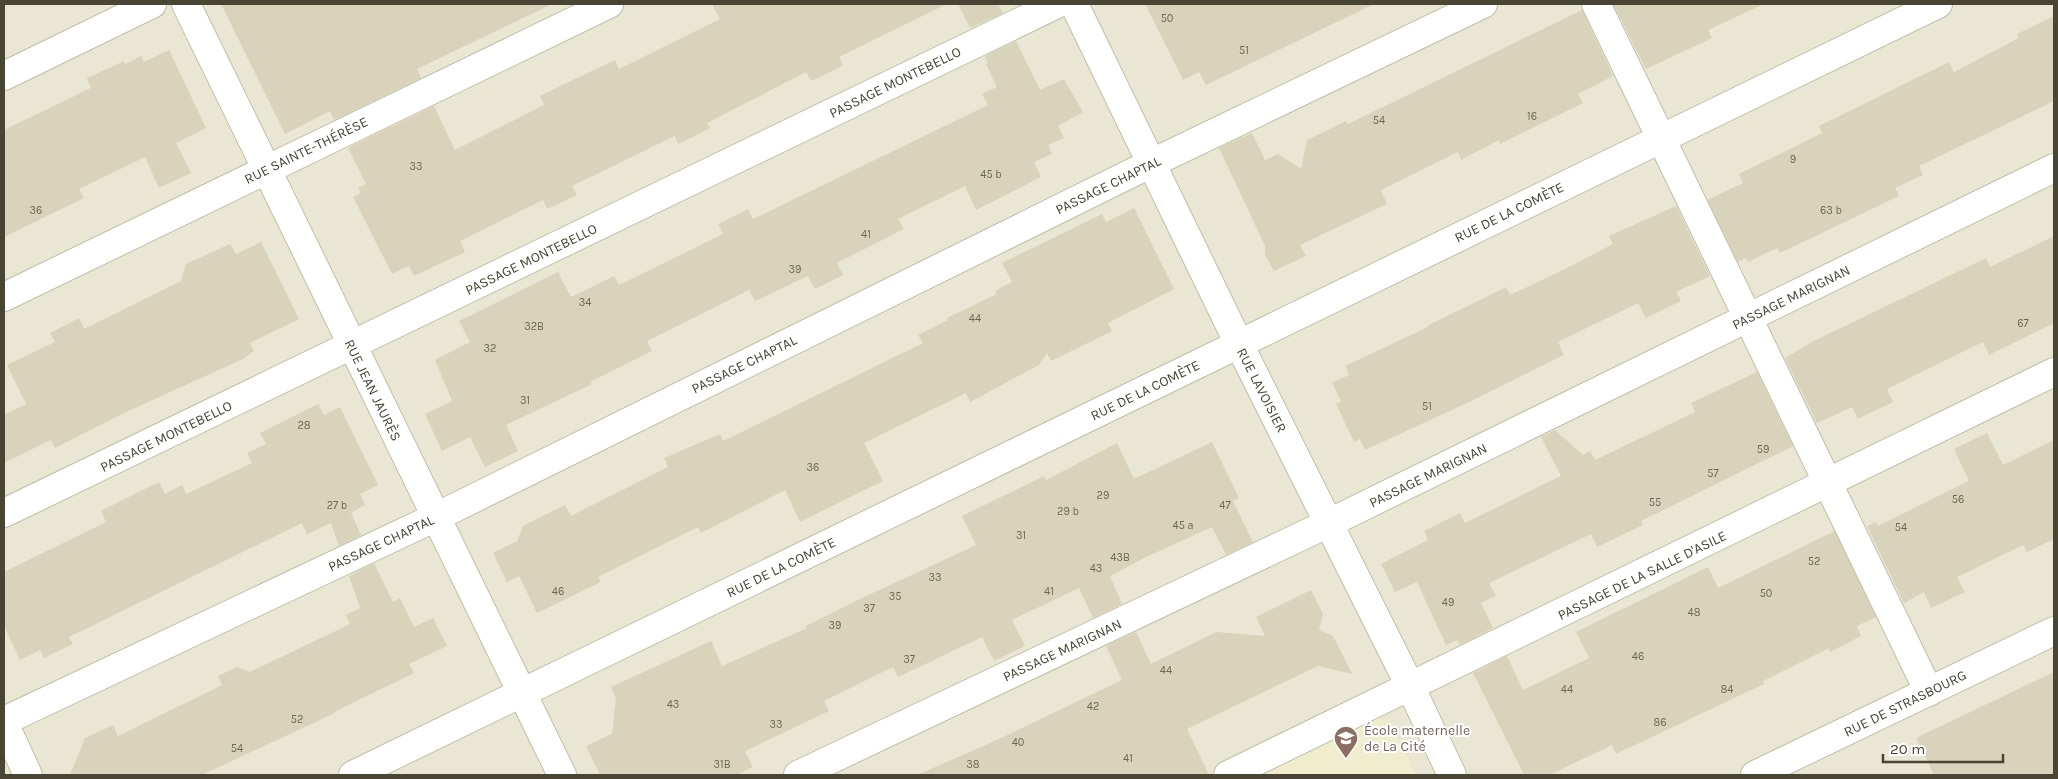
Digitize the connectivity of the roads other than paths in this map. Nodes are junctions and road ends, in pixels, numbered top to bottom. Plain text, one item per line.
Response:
1 (152, 4) edge
2 (186, 4) edge
3 (609, 4) edge
4 (1057, 4) edge
5 (1074, 4) edge
6 (1484, 4) edge
7 (1596, 4) edge
8 (1938, 4) edge
9 (4, 76) edge
10 (1660, 139) junction
11 (1152, 163) junction
12 (2054, 168) edge
13 (265, 170) junction
14 (4, 297) edge
15 (1749, 318) junction
16 (1239, 344) junction
17 (352, 346) junction
18 (2054, 372) edge
19 (1830, 483) junction
20 (4, 513) edge
21 (436, 517) junction
22 (1329, 523) junction
23 (2054, 631) edge
24 (1411, 688) junction
25 (523, 692) junction
26 (1929, 692) junction
27 (4, 722) edge
28 (1804, 764) edge
29 (28, 775) edge
30 (352, 775) edge
31 (562, 775) edge
32 (798, 775) edge
33 (1228, 775) edge
34 (1452, 775) edge
35 (1755, 775) edge

1 - 9 street
2 - 13 street, RUE JEAN JAURÈS
3 - 13 street, RUE SAINTE-THÉRÈSE
4 - 17 street, PASSAGE MONTEBELLO
5 - 11 street, RUE LAVOISIER
6 - 11 street, PASSAGE CHAPTAL
7 - 10 street
8 - 10 street, RUE DE LA COMÈTE
10 - 15 street
10 - 16 street, RUE DE LA COMÈTE
11 - 16 street, RUE LAVOISIER
11 - 21 street, PASSAGE CHAPTAL
12 - 15 street, PASSAGE MARIGNAN
13 - 14 street, RUE SAINTE-THÉRÈSE
13 - 17 street, RUE JEAN JAURÈS
15 - 19 street
15 - 22 street, PASSAGE MARIGNAN
16 - 22 street, RUE LAVOISIER
16 - 25 street, RUE DE LA COMÈTE
17 - 20 street, PASSAGE MONTEBELLO
17 - 21 street, RUE JEAN JAURÈS
18 - 19 street, PASSAGE DE LA SALLE D'ASILE
19 - 24 street, PASSAGE DE LA SALLE D'ASILE
19 - 26 street
21 - 25 street, RUE JEAN JAURÈS
21 - 27 street, PASSAGE CHAPTAL
22 - 24 street, RUE LAVOISIER
22 - 32 street, PASSAGE MARIGNAN
23 - 26 street, RUE DE STRASBOURG
24 - 33 street, PASSAGE DE LA SALLE D'ASILE
24 - 34 street, RUE LAVOISIER
25 - 30 street, RUE DE LA COMÈTE
25 - 31 street, RUE JEAN JAURÈS
26 - 28 street, RUE DE STRASBOURG
27 - 29 street
28 - 35 street, RUE DE STRASBOURG

